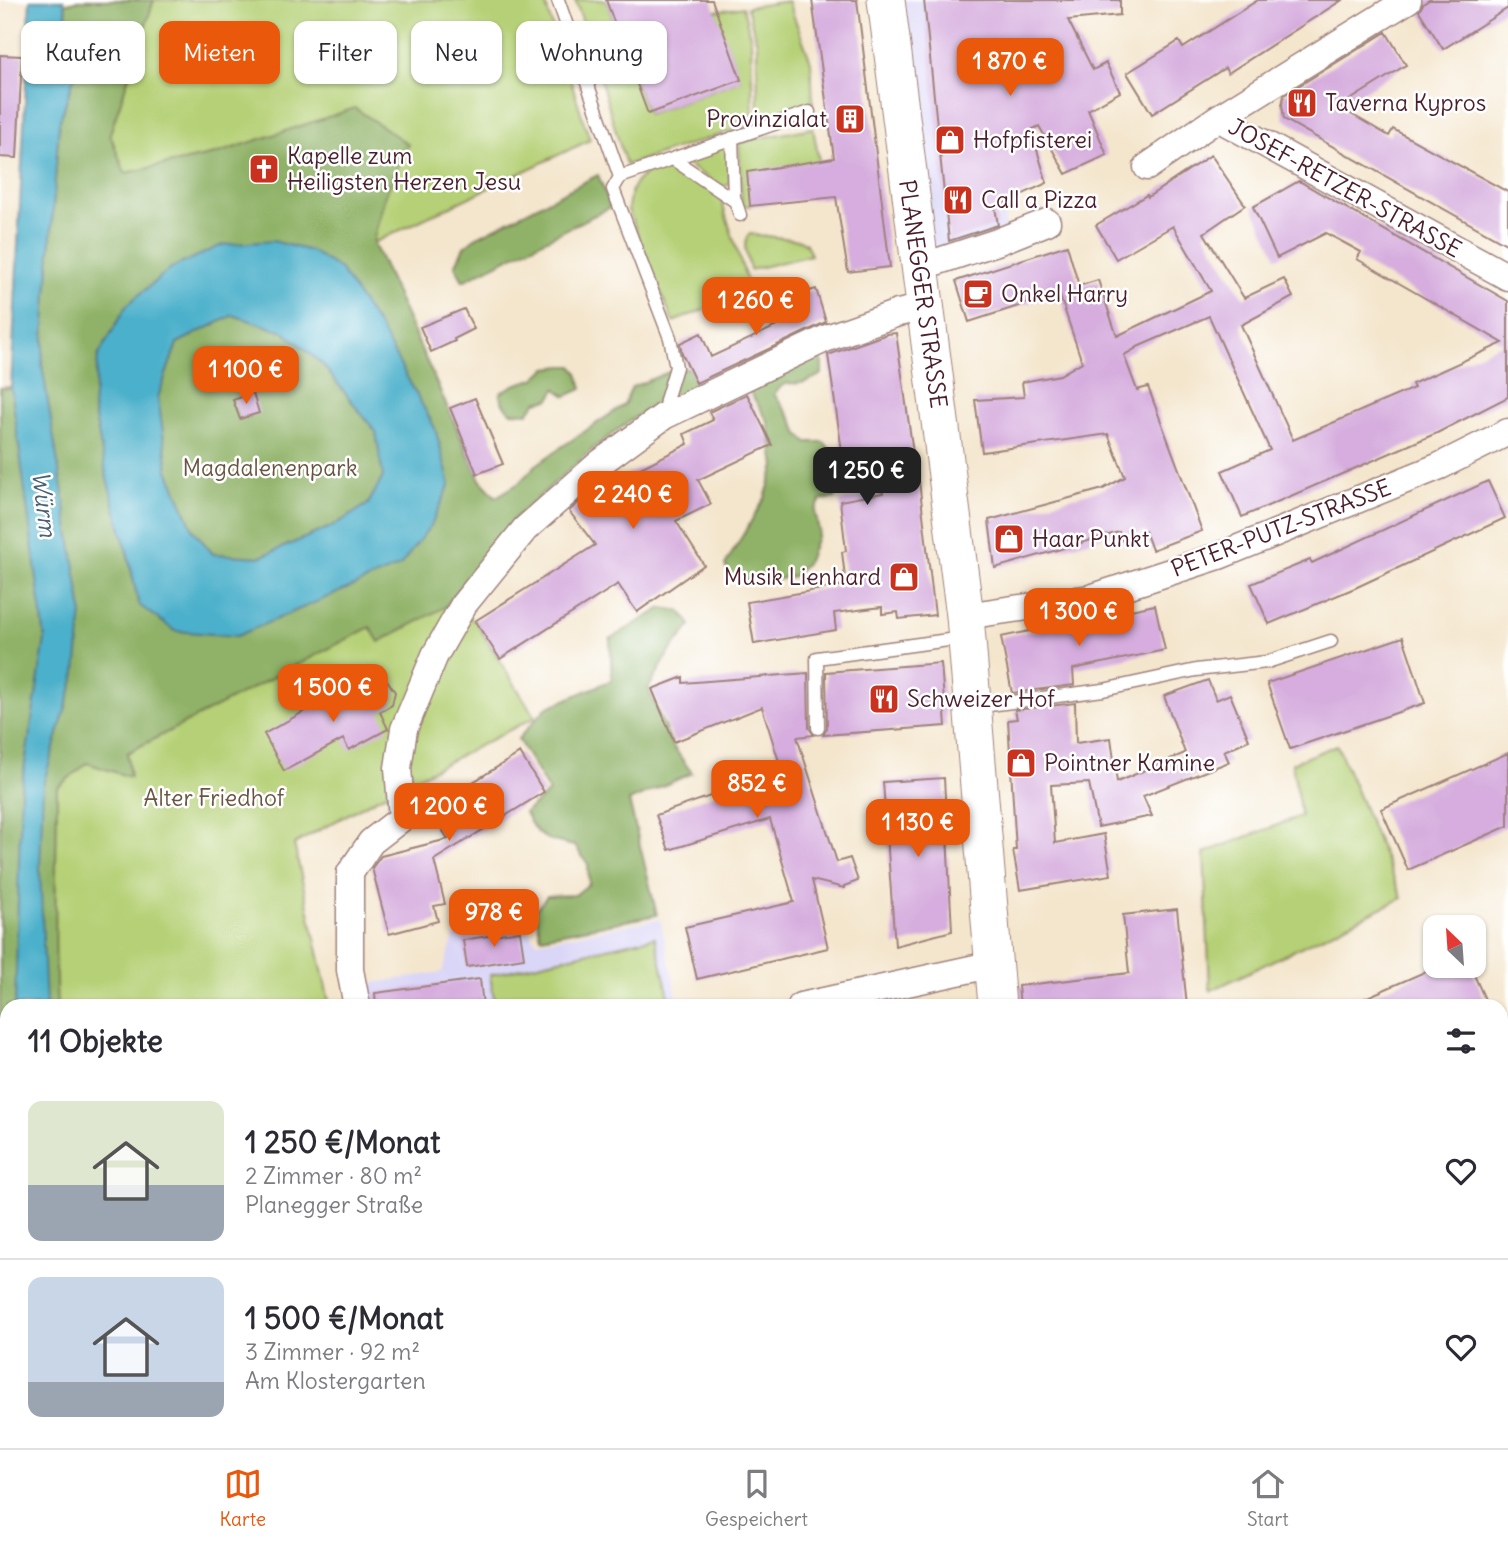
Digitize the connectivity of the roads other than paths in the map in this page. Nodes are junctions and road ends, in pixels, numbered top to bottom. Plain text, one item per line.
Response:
1 (558, 0) edge
2 (886, 0) edge
3 (1408, 0) edge
4 (809, 112) dead end
5 (1218, 118) junction
6 (732, 138) junction
7 (673, 159) junction
8 (1147, 167) dead end
9 (620, 177) junction
10 (736, 201) junction
11 (740, 215) dead end
12 (1047, 222) dead end
13 (920, 261) junction
14 (1508, 277) edge
15 (926, 307) junction
16 (664, 416) junction
17 (1508, 432) edge
18 (965, 626) junction
19 (1331, 641) dead end
20 (974, 707) junction
21 (818, 728) dead end
22 (994, 964) junction
23 (356, 999) edge
24 (833, 999) edge
25 (996, 999) edge

1 - 9 lane
2 - 13 main road, PLANEGGER STRASSE
3 - 5 street
4 - 6 lane
5 - 8 street
5 - 14 street, JOSEF-RETZER-STRASSE
6 - 7 lane
6 - 10 lane
7 - 9 lane
7 - 10 lane
9 - 16 lane
10 - 11 lane
12 - 13 street
13 - 15 main road, PLANEGGER STRASSE
15 - 16 street
15 - 18 main road, PLANEGGER STRASSE
16 - 23 street
17 - 18 street, PETER-PUTZ-STRASSE
18 - 20 main road, PLANEGGER STRASSE
18 - 21 lane
19 - 20 lane
20 - 22 main road, PLANEGGER STRASSE
22 - 24 street
22 - 25 main road, PLANEGGER STRASSE

